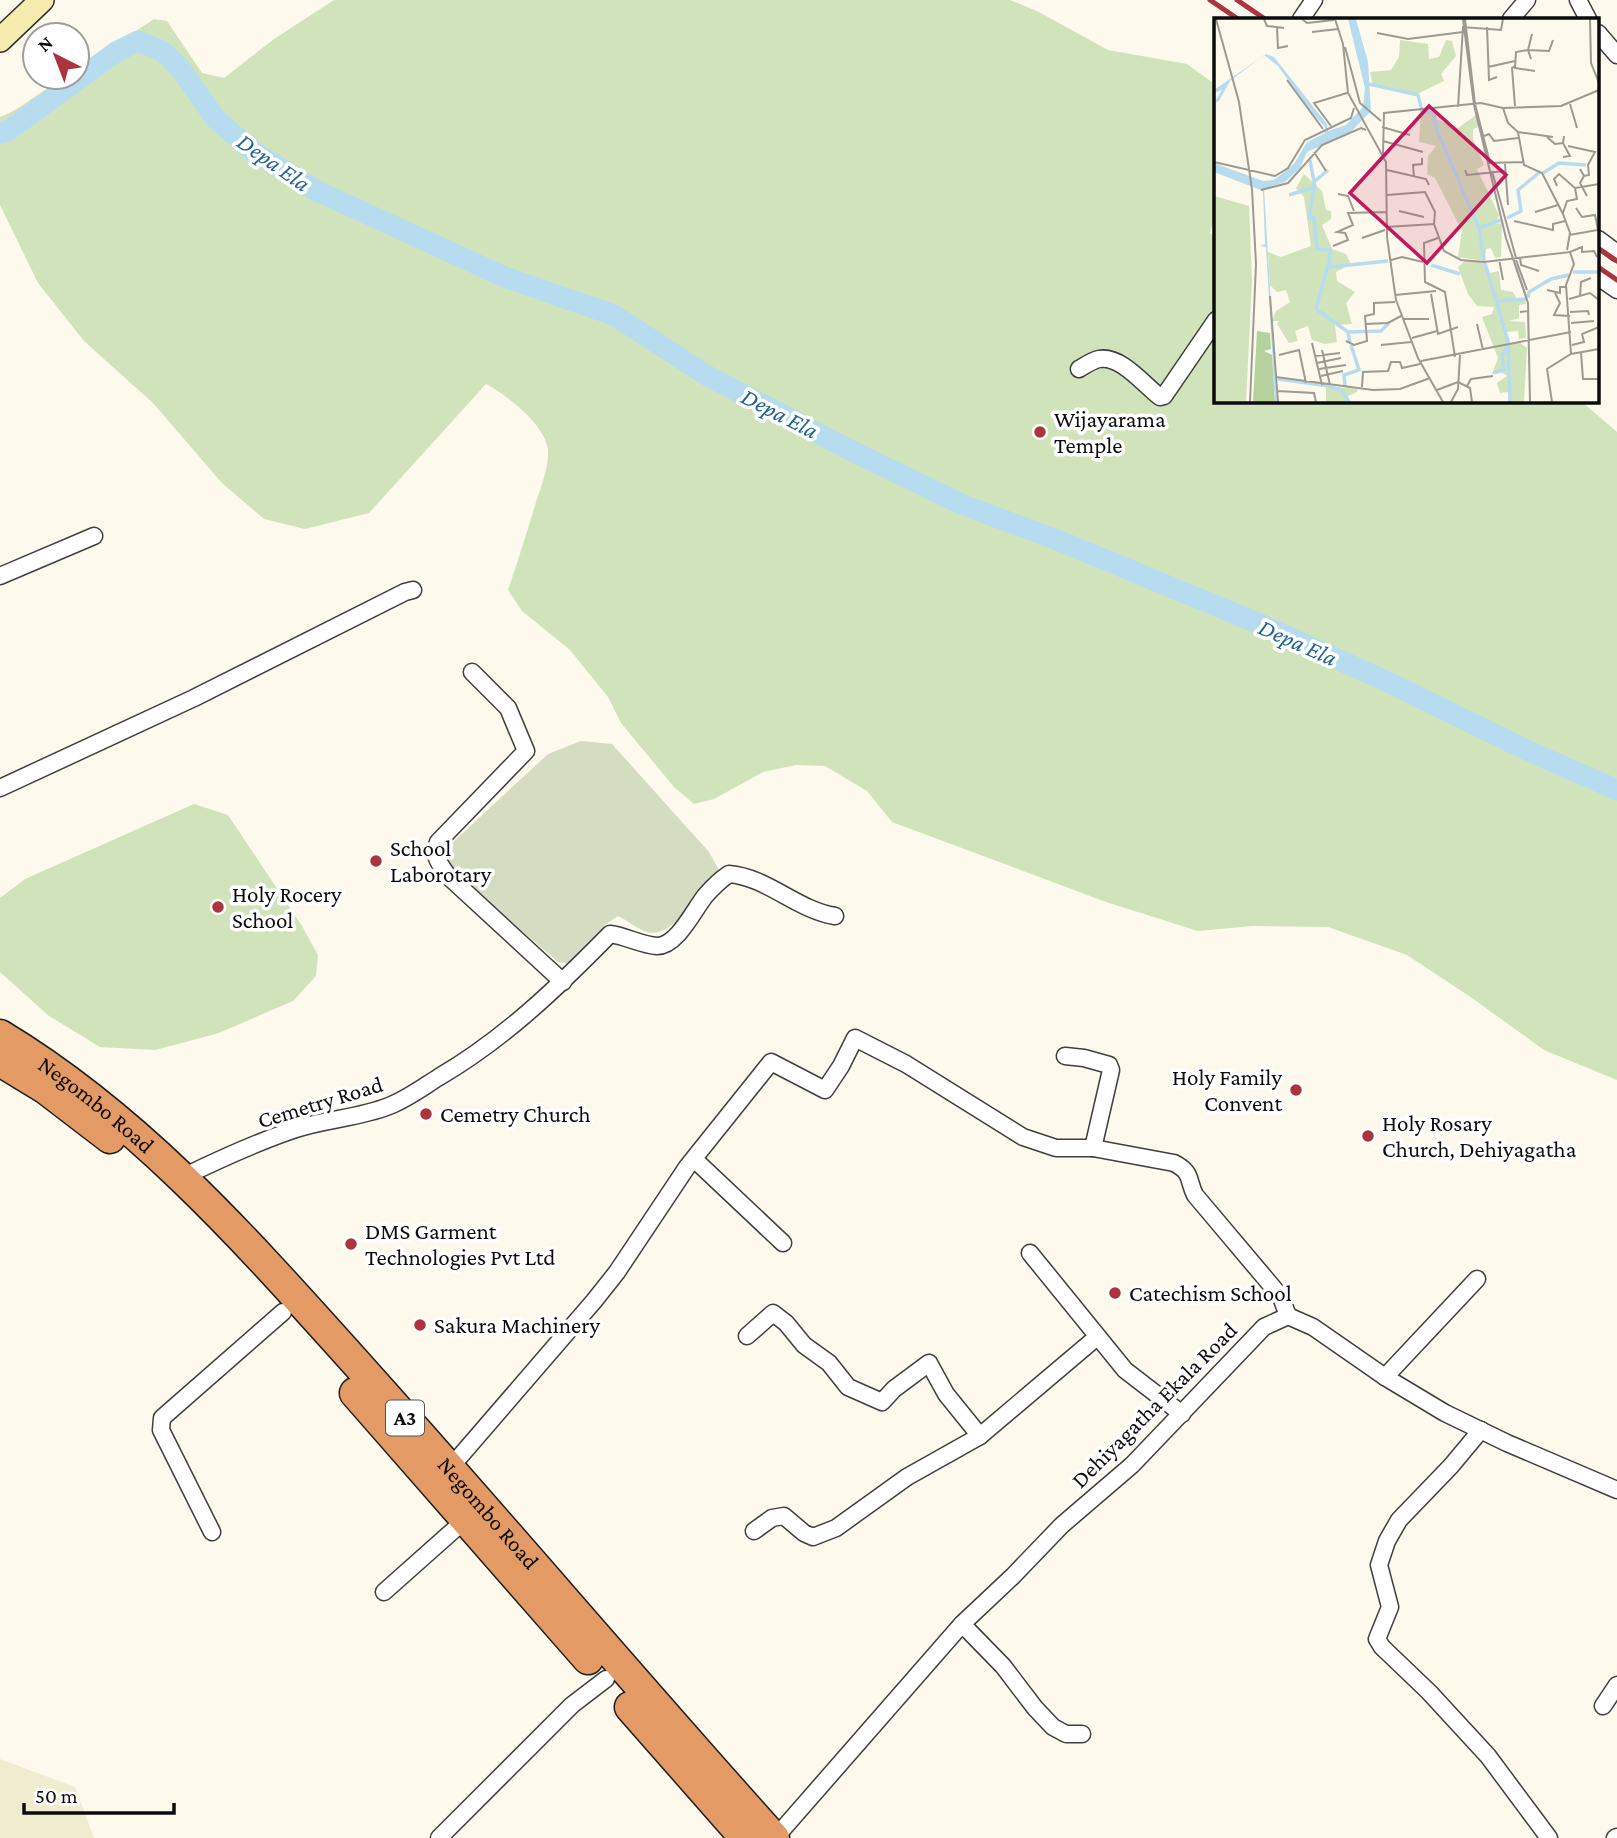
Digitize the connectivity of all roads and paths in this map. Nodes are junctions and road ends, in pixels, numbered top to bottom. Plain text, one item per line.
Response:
1 (42, 0) edge
2 (1314, 0) edge
3 (1527, 0) edge
4 (1578, 0) edge
5 (1302, 18) edge
6 (1512, 18) edge
7 (1587, 18) edge
8 (1600, 35) edge
9 (0, 40) edge
10 (1617, 55) edge
11 (1600, 240) edge
12 (1617, 253) edge
13 (1600, 278) edge
14 (1617, 290) edge
15 (1214, 323) edge
16 (1079, 369) dead end
17 (94, 536) dead end
18 (0, 576) edge
19 (413, 590) dead end
20 (472, 671) dead end
21 (0, 788) edge
22 (835, 916) dead end
23 (563, 982) junction
24 (0, 1035) edge
25 (1065, 1056) dead end
26 (0, 1060) edge
27 (1093, 1148) junction
28 (694, 1159) junction
29 (183, 1177) junction
30 (783, 1243) dead end
31 (1030, 1253) dead end
32 (1477, 1279) dead end
33 (283, 1312) junction
34 (1288, 1316) junction
35 (747, 1336) dead end
36 (1097, 1337) junction
37 (1385, 1377) junction
38 (1182, 1414) junction
39 (1481, 1430) junction
40 (980, 1436) junction
41 (450, 1468) junction
42 (1617, 1490) edge
43 (465, 1520) junction
44 (754, 1531) dead end
45 (212, 1532) dead end
46 (384, 1592) dead end
47 (962, 1624) junction
48 (606, 1679) junction
49 (1617, 1685) edge
50 (1604, 1706) dead end
51 (1082, 1734) dead end
52 (439, 1838) edge
53 (745, 1838) edge
54 (775, 1838) edge
55 (1549, 1838) edge

1 - 9 street
2 - 5 street
3 - 6 street
4 - 7 street
8 - 10 street
11 - 12 street
13 - 14 street
15 - 16 street
17 - 18 street
19 - 21 street
20 - 23 street
22 - 23 street, Cemetry Road
23 - 29 street, Cemetry Road
24 - 29 highway, Negombo Road / A3
25 - 27 street
26 - 33 highway, Negombo Road / A3
27 - 28 street
27 - 34 street
28 - 30 street
28 - 41 street
29 - 41 highway, Negombo Road / A3
31 - 36 street
32 - 37 street
33 - 43 highway, Negombo Road / A3
33 - 45 street
34 - 37 street
34 - 38 street, Dehiyagatha Ekala Road
35 - 40 street
36 - 38 street
36 - 40 street
37 - 39 street
38 - 47 street, Dehiyagatha Ekala Road
39 - 42 street
39 - 55 street
40 - 44 street
41 - 54 highway, Negombo Road / A3
43 - 46 street
43 - 48 highway, Negombo Road / A3
47 - 51 street
47 - 54 street, Dehiyagatha Ekala Road
48 - 52 street
48 - 53 highway, Negombo Road / A3
49 - 50 street

